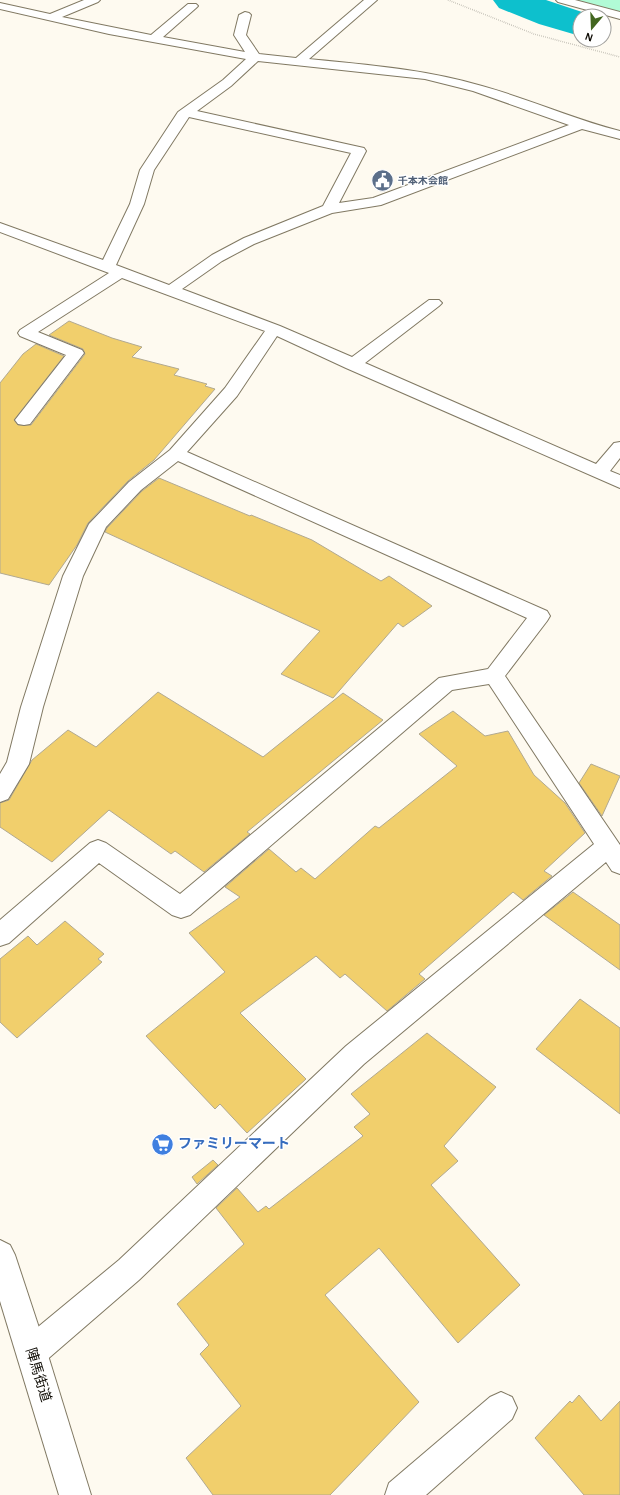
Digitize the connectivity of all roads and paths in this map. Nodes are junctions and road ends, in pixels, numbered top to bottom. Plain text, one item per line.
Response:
1 (94, 0) edge
2 (371, 0) edge
3 (448, 0) edge
4 (562, 0) edge
5 (0, 6) edge
6 (192, 6) dead end
7 (245, 15) dead end
8 (620, 16) edge
9 (52, 17) junction
10 (155, 38) junction
11 (256, 57) junction
12 (620, 57) edge
13 (298, 62) junction
14 (188, 112) junction
15 (581, 125) junction
16 (620, 135) edge
17 (329, 209) junction
18 (0, 227) edge
19 (115, 269) junction
20 (171, 290) junction
21 (434, 303) dead end
22 (274, 329) junction
23 (352, 365) junction
24 (24, 420) dead end
25 (620, 447) edge
26 (176, 454) junction
27 (598, 472) junction
28 (620, 482) edge
29 (494, 676) junction
30 (0, 793) edge
31 (614, 855) edge
32 (0, 935) edge
33 (0, 1255) edge
34 (7, 1294) edge
35 (32, 1352) junction
36 (502, 1408) dead end
37 (75, 1495) edge
38 (401, 1495) edge

1 - 9 street
2 - 13 street
3 - 12 path
4 - 8 street
5 - 9 street
6 - 10 street
7 - 11 street
9 - 10 street
10 - 11 street
11 - 13 street
11 - 14 street
13 - 15 street
14 - 17 street
14 - 19 street
15 - 16 street
15 - 17 street
17 - 20 street
18 - 19 street
19 - 20 street
19 - 24 street
20 - 22 street
21 - 23 street
22 - 23 street
22 - 26 street
23 - 27 street
25 - 27 street
26 - 29 street
26 - 30 street
27 - 28 street
29 - 31 street
29 - 32 street
31 - 35 street
33 - 34 street, 陣馬街道
34 - 35 street, 陣馬街道
35 - 37 street, 陣馬街道
36 - 38 street

